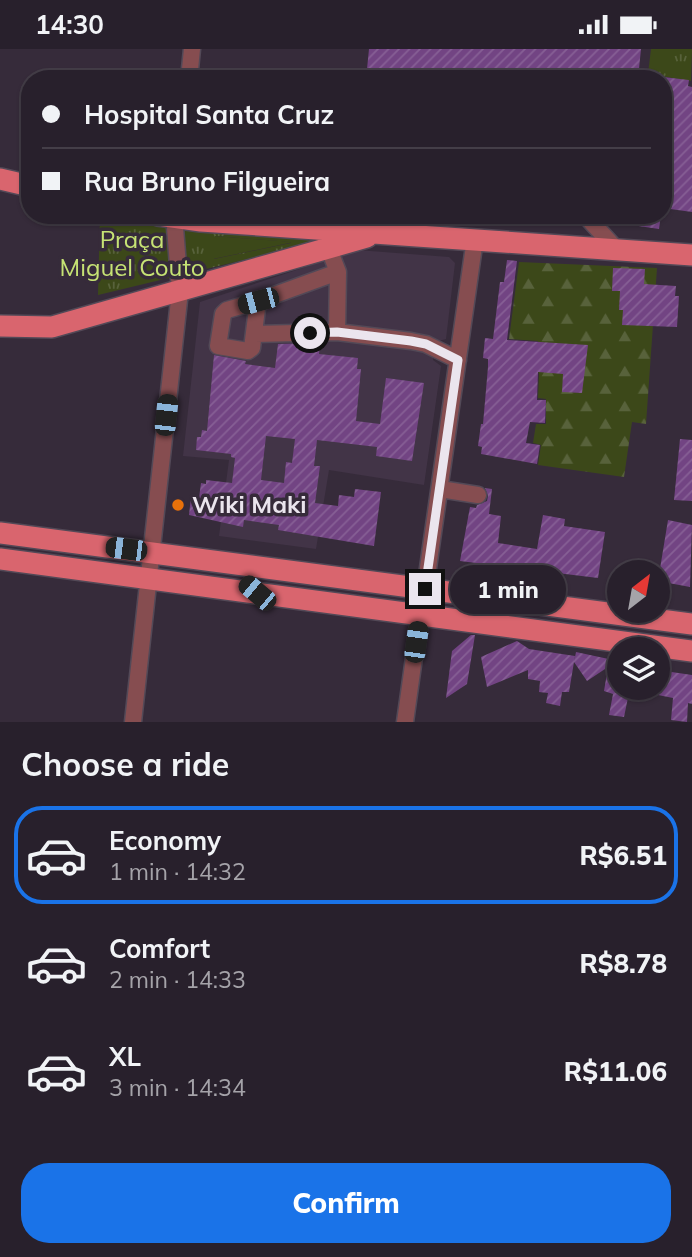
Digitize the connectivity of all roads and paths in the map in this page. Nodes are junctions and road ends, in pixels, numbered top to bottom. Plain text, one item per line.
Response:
1 (192, 49) edge
2 (190, 70) edge
3 (0, 179) edge
4 (21, 184) edge
5 (169, 224) edge
6 (267, 224) edge
7 (593, 224) edge
8 (379, 233) junction
9 (475, 239) junction
10 (329, 249) junction
11 (616, 249) junction
12 (692, 255) edge
13 (338, 272) junction
14 (180, 291) junction
15 (258, 301) junction
16 (0, 326) edge
17 (337, 332) junction
18 (255, 334) junction
19 (458, 360) junction
20 (440, 489) junction
21 (478, 495) dead end
22 (0, 533) edge
23 (151, 553) junction
24 (0, 559) edge
25 (219, 562) junction
26 (148, 579) junction
27 (425, 589) junction
28 (257, 593) junction
29 (420, 615) junction
30 (692, 624) edge
31 (692, 651) edge
32 (132, 722) edge
33 (405, 722) edge

1 - 2 street
3 - 4 main road
5 - 14 street
6 - 8 main road
7 - 11 street
8 - 9 main road
8 - 10 main road
9 - 11 main road
9 - 19 street
10 - 13 street
10 - 14 main road
11 - 12 main road
13 - 15 street
13 - 17 street
14 - 16 main road
14 - 23 street
15 - 18 street
15 - 18 street
17 - 18 street
17 - 19 street
19 - 20 street
20 - 21 street
20 - 27 street
22 - 23 main road
23 - 25 main road
23 - 26 street
24 - 26 main road
25 - 27 main road
25 - 28 main road
26 - 28 main road
26 - 32 street
27 - 30 main road
28 - 29 main road
29 - 31 main road
29 - 33 street

